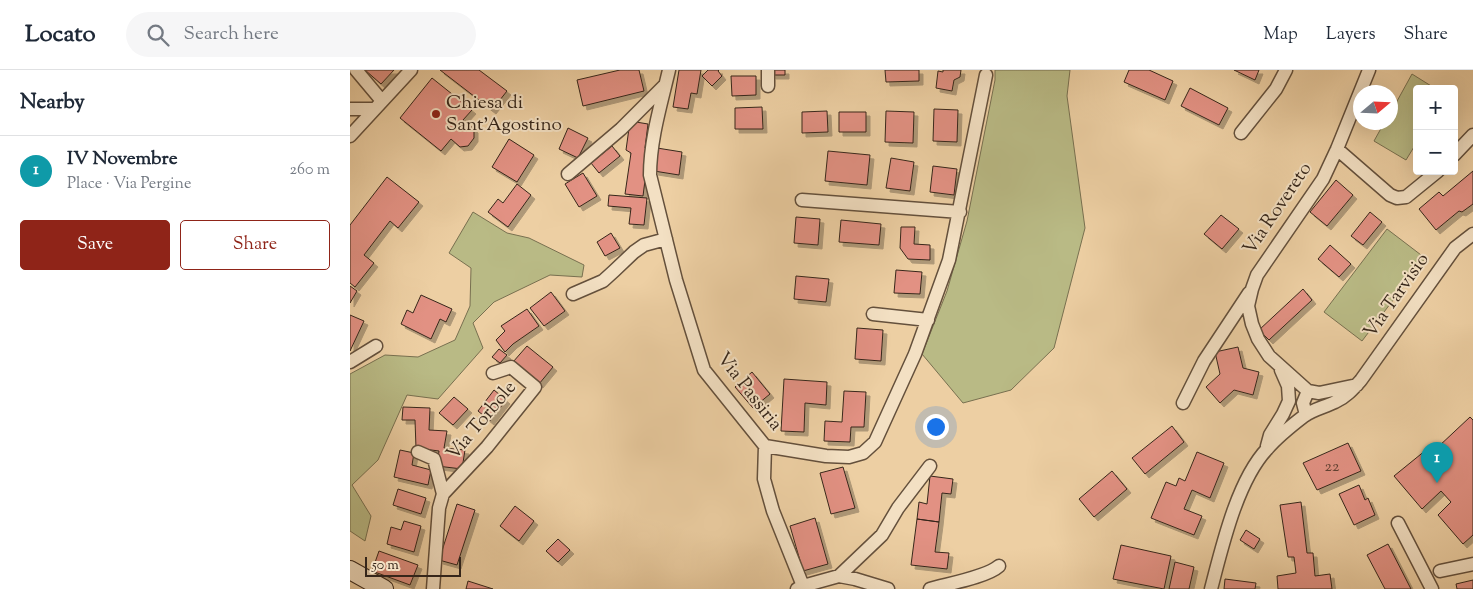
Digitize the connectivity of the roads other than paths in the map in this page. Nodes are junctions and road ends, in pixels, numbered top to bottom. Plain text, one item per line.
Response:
1 (356, 70) edge
2 (410, 70) edge
3 (669, 70) edge
4 (768, 70) edge
5 (1286, 70) edge
6 (1369, 70) edge
7 (986, 75) dead end
8 (666, 84) junction
9 (768, 86) dead end
10 (378, 105) junction
11 (350, 109) edge
12 (1241, 134) dead end
13 (1473, 134) edge
14 (350, 136) edge
15 (1337, 150) junction
16 (1458, 151) edge
17 (568, 174) dead end
18 (1433, 175) edge
19 (802, 200) dead end
20 (960, 212) junction
21 (1473, 234) edge
22 (666, 238) junction
23 (1252, 289) junction
24 (573, 294) dead end
25 (873, 314) dead end
26 (928, 320) junction
27 (376, 346) dead end
28 (350, 362) edge
29 (1280, 366) junction
30 (493, 373) dead end
31 (1357, 385) junction
32 (1290, 401) junction
33 (1183, 403) dead end
34 (1306, 403) junction
35 (765, 446) junction
36 (1266, 450) junction
37 (418, 452) dead end
38 (930, 466) dead end
39 (443, 494) junction
40 (1398, 523) dead end
41 (1473, 564) edge
42 (999, 566) dead end
43 (350, 570) edge
44 (1440, 571) dead end
45 (839, 576) junction
46 (800, 587) edge
47 (384, 589) edge
48 (433, 589) edge
49 (888, 589) edge
50 (930, 589) edge
51 (1211, 589) edge
52 (1432, 589) edge

1 - 10 street
2 - 10 street
3 - 8 street, Via Passiria
4 - 9 street
5 - 12 street
6 - 15 street, Via Rovereto
7 - 20 street, Via Passiria
8 - 17 street
8 - 22 street, Via Passiria
10 - 11 street
10 - 14 street
13 - 16 street
15 - 18 street
15 - 23 street, Via Rovereto
19 - 20 street
20 - 26 street, Via Passiria
21 - 31 street, Via Tarvisio
22 - 24 street
22 - 35 street, Via Passiria
23 - 29 street, Via Rovereto
23 - 33 street
25 - 26 street
26 - 35 street, Via Passiria
27 - 28 street
29 - 32 street, Via Rovereto
29 - 34 street, Via Rovereto
30 - 39 street, Via Torbole
31 - 34 street
31 - 34 street, Via Tarvisio
32 - 34 street
32 - 36 street
34 - 36 street
35 - 46 street
36 - 51 street
37 - 39 street, Via Torbole
38 - 45 street
39 - 48 street, Via Torbole
40 - 52 street
41 - 44 street
42 - 50 street
43 - 47 street
45 - 46 street
45 - 49 street

